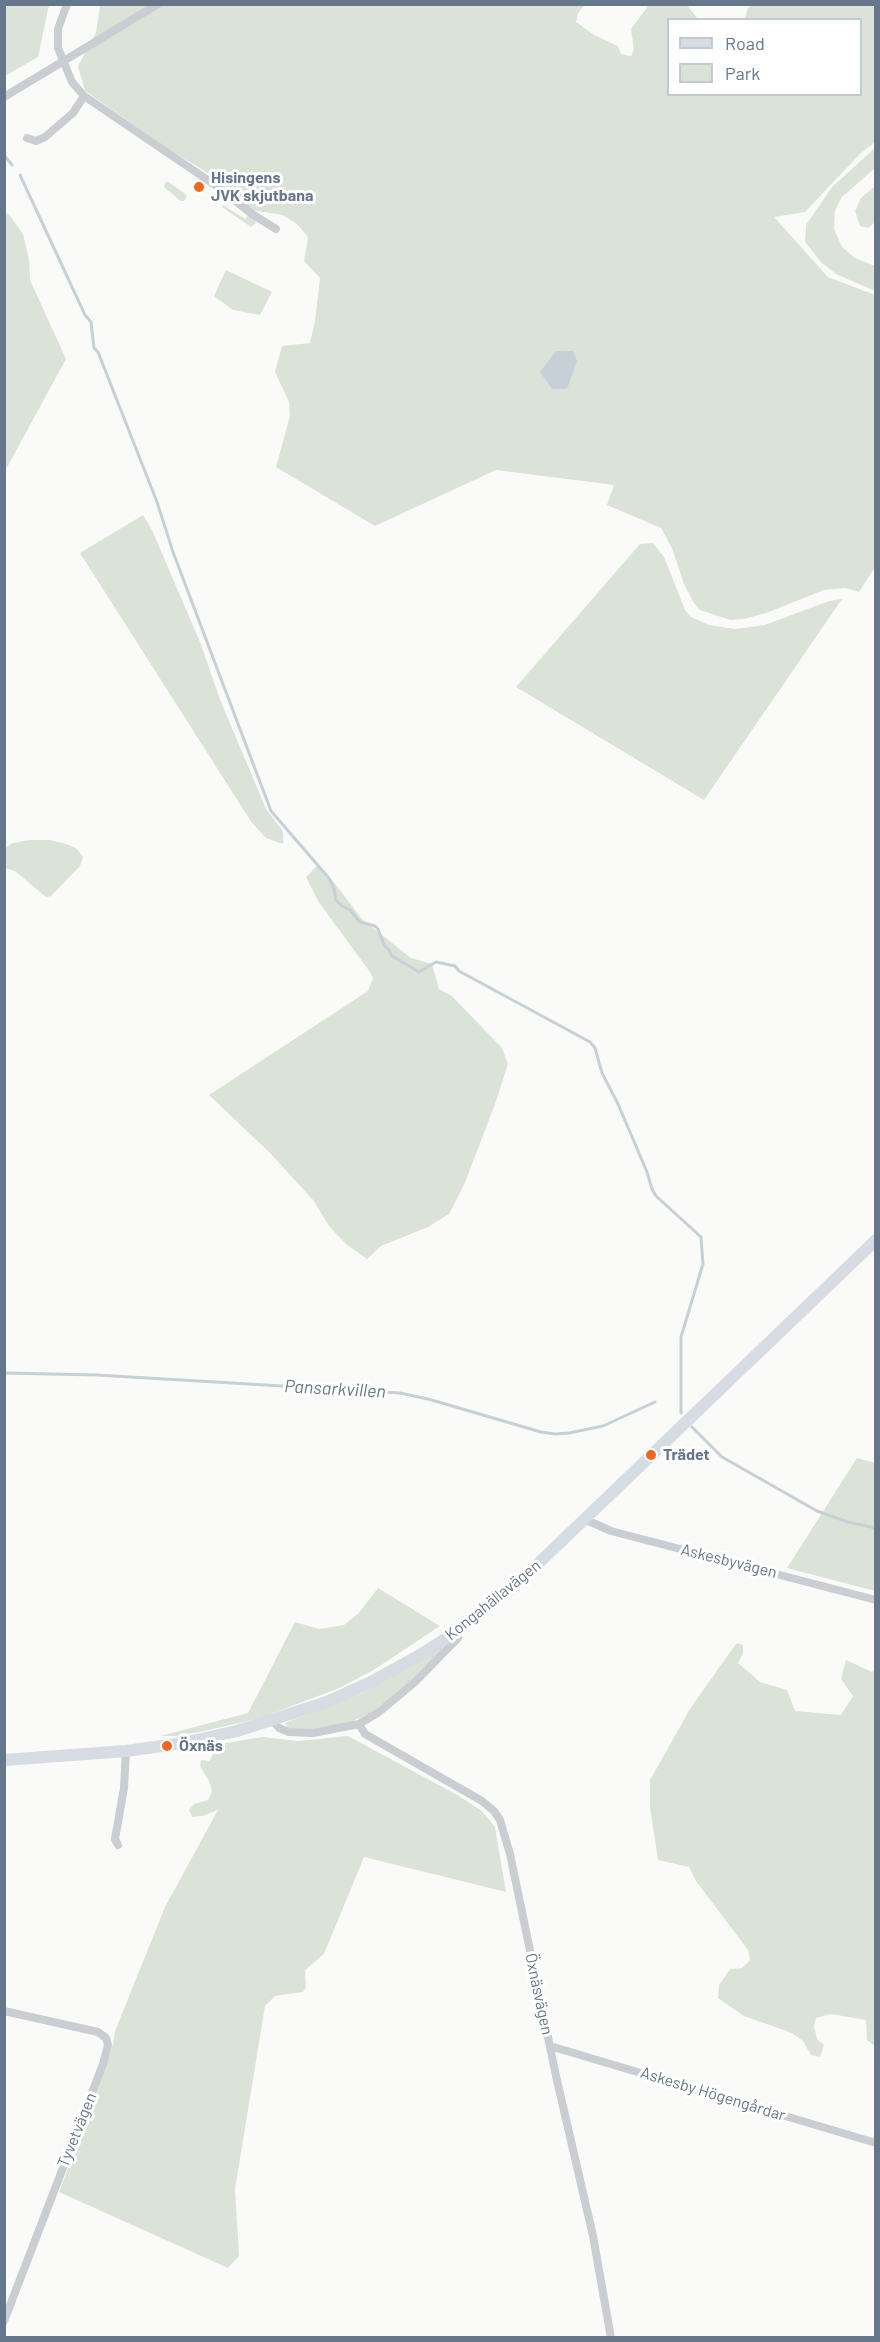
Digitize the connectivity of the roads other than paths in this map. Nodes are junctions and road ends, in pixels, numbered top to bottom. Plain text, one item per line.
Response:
1 (67, 4) edge
2 (158, 4) edge
3 (63, 61) junction
4 (84, 96) junction
5 (4, 97) edge
6 (27, 138) dead end
7 (276, 229) dead end
8 (876, 1240) edge
9 (584, 1519) junction
10 (876, 1600) edge
11 (456, 1632) junction
12 (273, 1721) junction
13 (359, 1724) junction
14 (126, 1751) junction
15 (4, 1760) edge
16 (118, 1845) dead end
17 (4, 2011) edge
18 (550, 2046) junction
19 (876, 2143) edge
20 (4, 2321) edge
21 (611, 2337) edge

1 - 3 street
2 - 3 street
3 - 4 street
3 - 5 street
4 - 6 street
4 - 7 street
8 - 9 street, Kongahällavägen
9 - 10 street, Askesbyvägen
9 - 11 street, Kongahällavägen
11 - 12 street, Kongahällavägen
11 - 13 street
12 - 13 street
12 - 14 street, Kongahällavägen
13 - 18 street, Öxnäsvägen
14 - 15 street, Kongahällavägen
14 - 16 street
17 - 20 street, Tyvetvägen
18 - 19 street, Askesby Högengårdar
18 - 21 street, Öxnäsvägen

